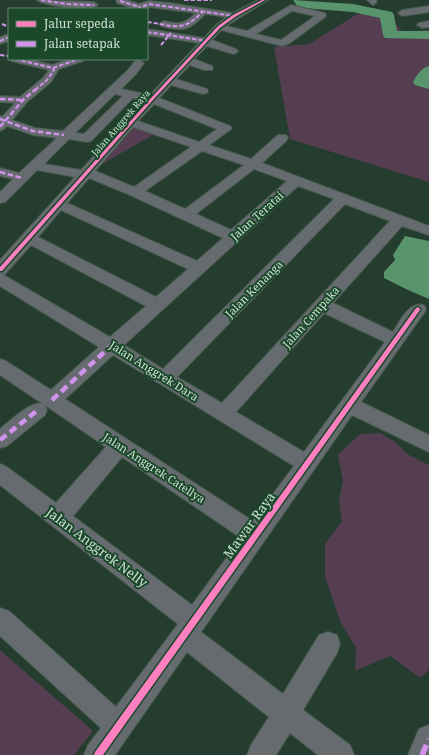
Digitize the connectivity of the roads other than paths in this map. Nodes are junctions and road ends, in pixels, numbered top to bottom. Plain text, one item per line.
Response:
1 (42, 0) edge
2 (212, 0) edge
3 (264, 0) edge
4 (120, 1) edge
5 (184, 3) edge
6 (409, 3) dead end
7 (67, 4) junction
8 (94, 4) dead end
9 (289, 4) edge
10 (61, 8) edge
11 (139, 8) edge
12 (429, 9) edge
13 (419, 10) junction
14 (203, 11) junction
15 (402, 13) dead end
16 (234, 16) junction
17 (148, 22) edge
18 (176, 27) junction
19 (219, 27) junction
20 (148, 32) edge
21 (169, 34) junction
22 (247, 35) junction
23 (207, 41) junction
24 (161, 45) dead end
25 (233, 51) dead end
26 (19, 60) edge
27 (76, 60) edge
28 (189, 61) junction
29 (139, 63) dead end
30 (53, 68) junction
31 (208, 68) dead end
32 (170, 81) junction
33 (113, 90) junction
34 (203, 91) dead end
35 (131, 94) junction
36 (0, 99) edge
37 (152, 99) junction
38 (23, 100) junction
39 (2, 122) edge
40 (132, 123) junction
41 (64, 135) junction
42 (282, 138) dead end
43 (201, 147) junction
44 (253, 164) junction
45 (35, 166) junction
46 (0, 172) edge
47 (86, 174) junction
48 (22, 178) junction
49 (295, 181) junction
50 (135, 192) junction
51 (0, 199) edge
52 (342, 199) junction
53 (60, 204) junction
54 (186, 215) junction
55 (399, 220) junction
56 (429, 231) edge
57 (234, 237) junction
58 (29, 238) junction
59 (199, 268) junction
60 (0, 270) edge
61 (0, 279) edge
62 (158, 305) junction
63 (322, 305) junction
64 (418, 309) dead end
65 (395, 340) junction
66 (112, 345) junction
67 (0, 366) edge
68 (165, 378) junction
69 (45, 405) junction
70 (349, 405) junction
71 (224, 414) junction
72 (0, 440) edge
73 (429, 444) edge
74 (120, 445) junction
75 (307, 464) junction
76 (0, 473) edge
77 (58, 517) junction
78 (256, 535) junction
79 (0, 620) edge
80 (189, 628) junction
81 (328, 644) dead end
82 (286, 714) junction
83 (119, 726) junction
84 (429, 739) edge
85 (98, 755) edge
86 (262, 755) edge
87 (340, 755) edge
88 (422, 755) edge

1 - 7 street
2 - 5 street
3 - 16 street, Jalan Anggrek Raya
4 - 11 street
5 - 11 street
5 - 14 street
6 - 13 street
7 - 8 street
7 - 10 street
9 - 22 street
9 - 22 street
12 - 13 street
13 - 15 street
14 - 16 street
14 - 18 street
16 - 19 street, Jalan Anggrek Raya
17 - 18 street
18 - 21 street
19 - 22 street
19 - 23 street, Jalan Anggrek Raya
20 - 21 street
21 - 23 street
21 - 24 street
23 - 25 street
23 - 28 street, Jalan Anggrek Raya
26 - 30 street
27 - 30 street
28 - 31 street
28 - 32 street, Jalan Anggrek Raya
29 - 33 street
30 - 38 street
32 - 34 street
32 - 37 street, Jalan Anggrek Raya
33 - 35 street
33 - 41 street
35 - 37 street
35 - 41 street
36 - 38 street
37 - 40 street, Jalan Anggrek Raya
37 - 43 street
38 - 39 street
39 - 41 street
40 - 43 street
40 - 47 street, Jalan Anggrek Raya
41 - 45 street
42 - 44 street
43 - 44 street
43 - 50 street
44 - 49 street
44 - 54 street
45 - 47 street
45 - 48 street
46 - 48 street
47 - 50 street
47 - 53 street, Jalan Anggrek Raya
48 - 51 street
49 - 52 street
49 - 57 street, Jalan Teratai
50 - 54 street
52 - 55 street
52 - 68 street, Jalan Kenanga
53 - 58 street, Jalan Anggrek Raya
53 - 59 street
54 - 57 street
55 - 56 street
55 - 63 street, Jalan Cempaka
57 - 59 street, Jalan Teratai
58 - 60 street, Jalan Anggrek Raya
58 - 62 street
59 - 62 street, Jalan Teratai
61 - 66 street, Jalan Anggrek Dara
62 - 66 street, Jalan Teratai
63 - 65 street
63 - 71 street, Jalan Cempaka
64 - 65 street, Mawar Raya
65 - 70 street, Mawar Raya
66 - 68 street, Jalan Anggrek Dara
66 - 69 street
67 - 69 street, Jalan Anggrek Catellya
68 - 71 street, Jalan Anggrek Dara
69 - 72 street
69 - 74 street, Jalan Anggrek Catellya
70 - 73 street
70 - 75 street, Mawar Raya
71 - 75 street, Jalan Anggrek Dara
74 - 77 street
74 - 78 street, Jalan Anggrek Catellya
75 - 78 street, Mawar Raya
76 - 77 street, Jalan Anggrek Nelly
77 - 80 street, Jalan Anggrek Nelly
78 - 80 street, Mawar Raya
79 - 83 street
80 - 82 street, Jalan Anggrek Nelly
80 - 83 street, Mawar Raya
81 - 82 street
82 - 86 street
82 - 87 street, Jalan Anggrek Nelly
83 - 85 street, Mawar Raya
84 - 88 street

